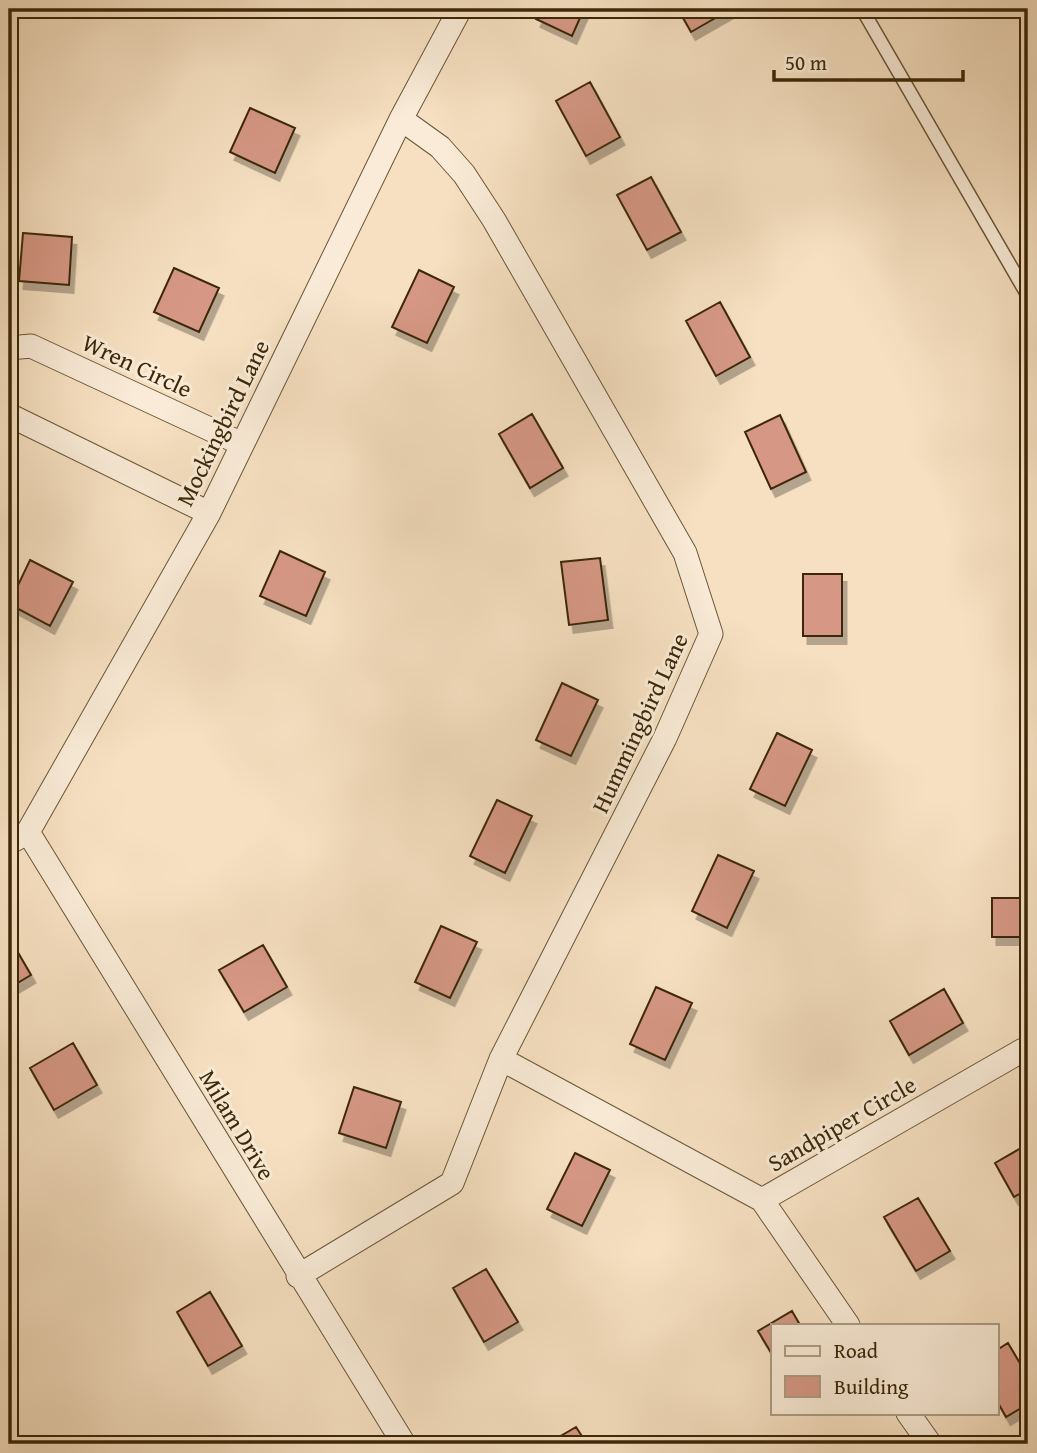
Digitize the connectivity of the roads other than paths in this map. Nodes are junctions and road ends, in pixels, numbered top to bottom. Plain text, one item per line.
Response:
1 (460, 9) edge
2 (862, 9) edge
3 (401, 119) junction
4 (1028, 296) edge
5 (9, 348) edge
6 (9, 415) edge
7 (242, 444) junction
8 (209, 513) junction
9 (18, 837) edge
10 (1023, 1050) dead end
11 (501, 1059) junction
12 (762, 1200) junction
13 (298, 1276) junction
14 (847, 1324) edge
15 (909, 1414) edge
16 (404, 1444) edge
17 (930, 1444) edge

1 - 3 street, Mockingbird Lane
2 - 4 lane
3 - 7 street, Mockingbird Lane
3 - 11 street, Hummingbird Lane
5 - 7 street, Wren Circle
6 - 8 street
7 - 8 street, Mockingbird Lane
8 - 9 street, Mockingbird Lane
9 - 13 street, Milam Drive
10 - 12 street, Sandpiper Circle
11 - 12 street, Sandpiper Circle
11 - 13 street, Hummingbird Lane
12 - 14 street
13 - 16 street, Milam Drive
15 - 17 street

